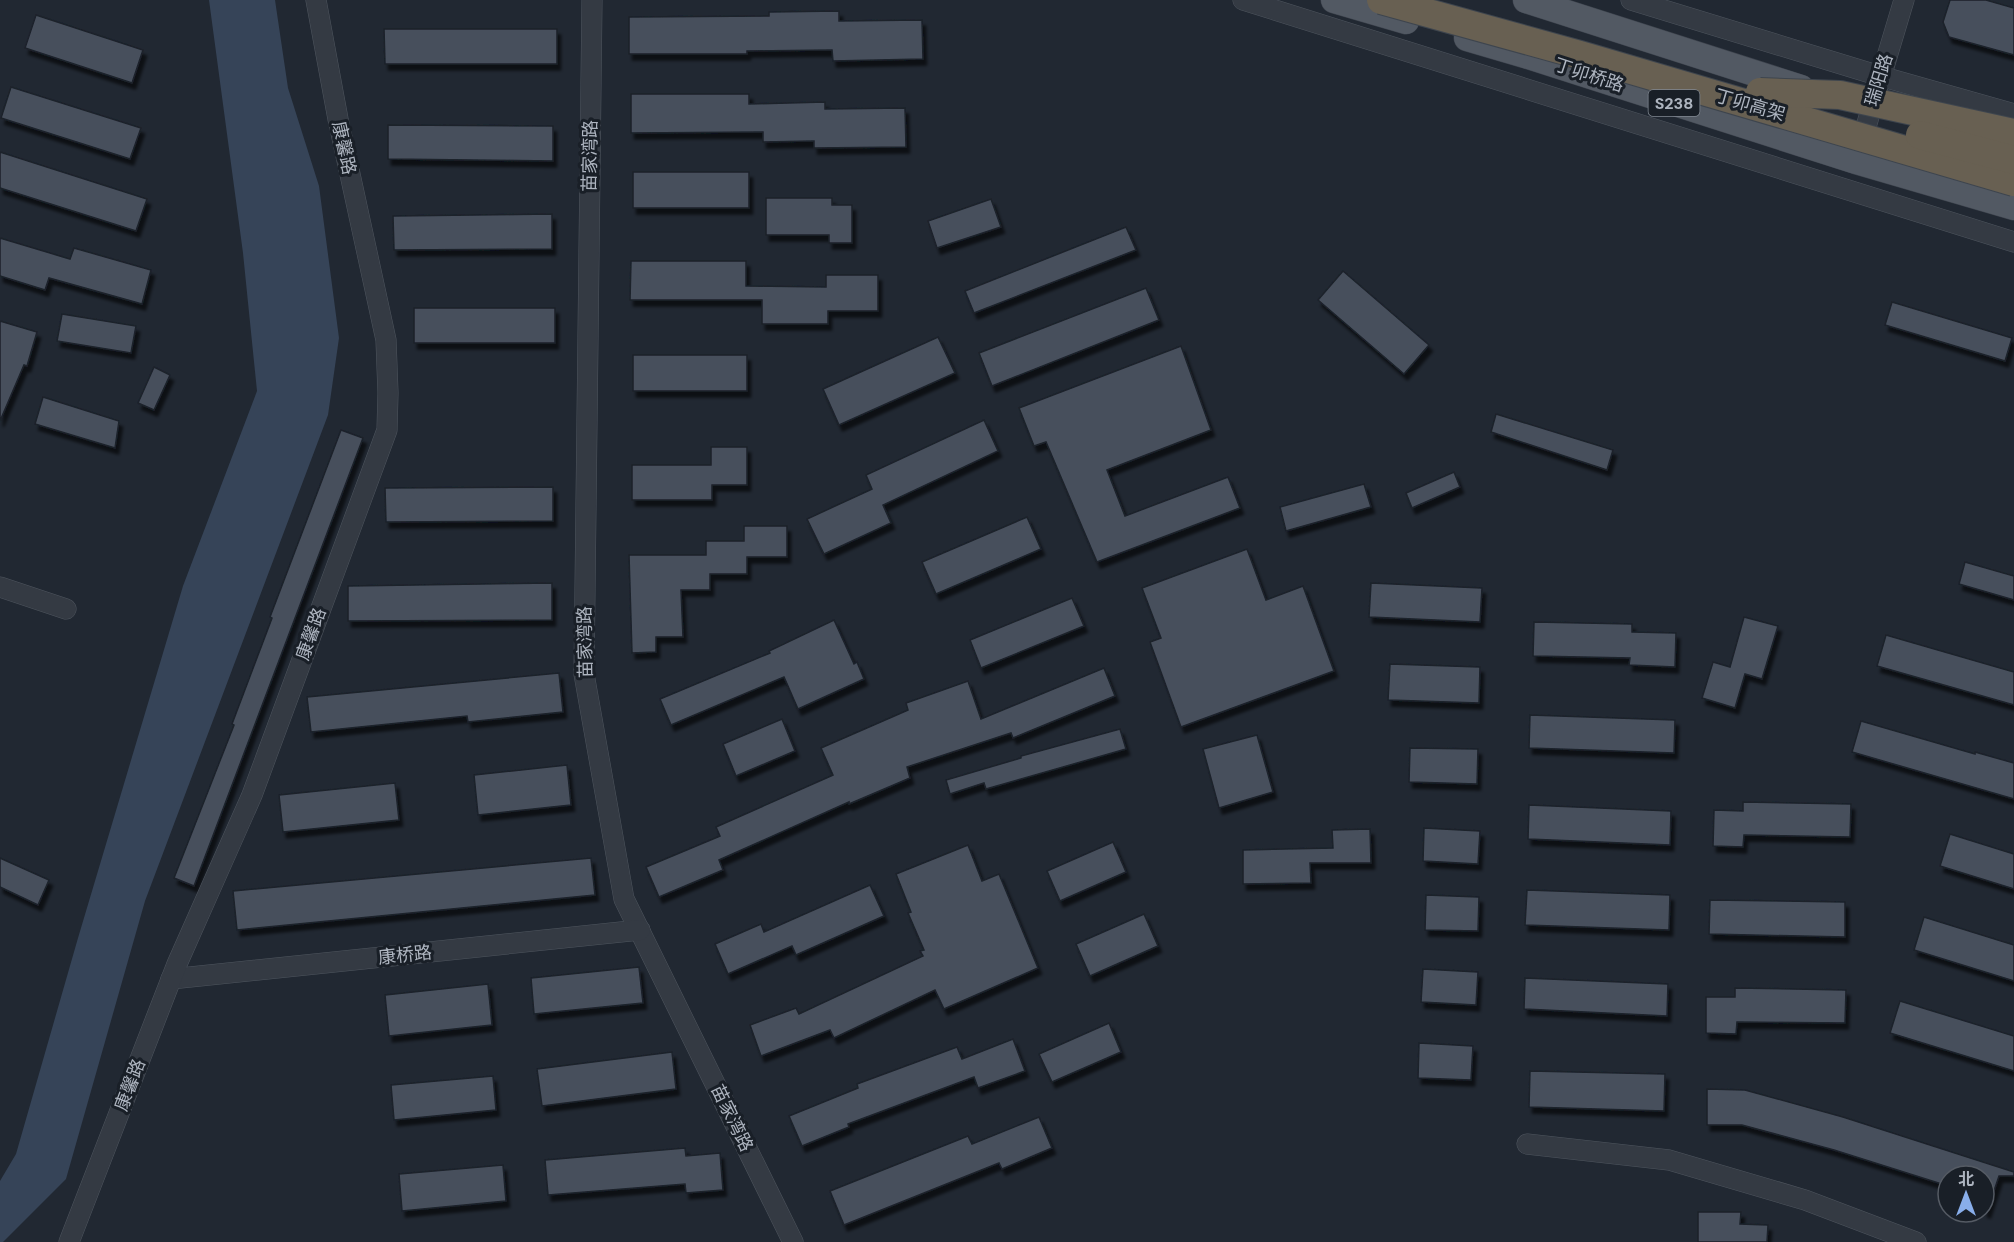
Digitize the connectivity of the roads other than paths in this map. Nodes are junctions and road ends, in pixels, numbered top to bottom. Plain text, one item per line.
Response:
1 (316, 0) edge
2 (592, 0) edge
3 (1243, 0) edge
4 (1334, 0) edge
5 (1381, 0) edge
6 (1452, 0) edge
7 (1526, 0) edge
8 (1631, 0) edge
9 (1904, 0) edge
10 (1880, 76) junction
11 (1760, 92) junction
12 (1869, 110) junction
13 (2014, 114) edge
14 (2014, 133) edge
15 (2014, 150) edge
16 (2014, 160) edge
17 (1856, 161) junction
18 (2014, 182) edge
19 (2014, 207) edge
20 (2014, 242) edge
21 (0, 587) edge
22 (66, 609) dead end
23 (640, 930) junction
24 (171, 980) junction
25 (1527, 1144) dead end
26 (69, 1242) edge
27 (793, 1242) edge
28 (1916, 1242) edge

1 - 24 street, 康馨路
2 - 23 street, 苗家湾路
3 - 20 street
4 - 17 main road, 丁卯桥路 / S238
5 - 18 highway, 丁卯高架 / S238, bridge
6 - 11 highway, 丁卯高架 / S238
7 - 12 main road
8 - 10 street
9 - 10 street, 瑞阳路
10 - 12 street, 瑞阳路
10 - 13 street
11 - 14 highway, bridge
11 - 16 highway, 丁卯高架 / S238, bridge
12 - 15 main road
12 - 17 street, 瑞阳路
17 - 19 main road, 丁卯桥路 / S238
21 - 22 street
23 - 24 street, 康桥路
23 - 27 street, 苗家湾路
24 - 26 street, 康馨路
25 - 28 street

